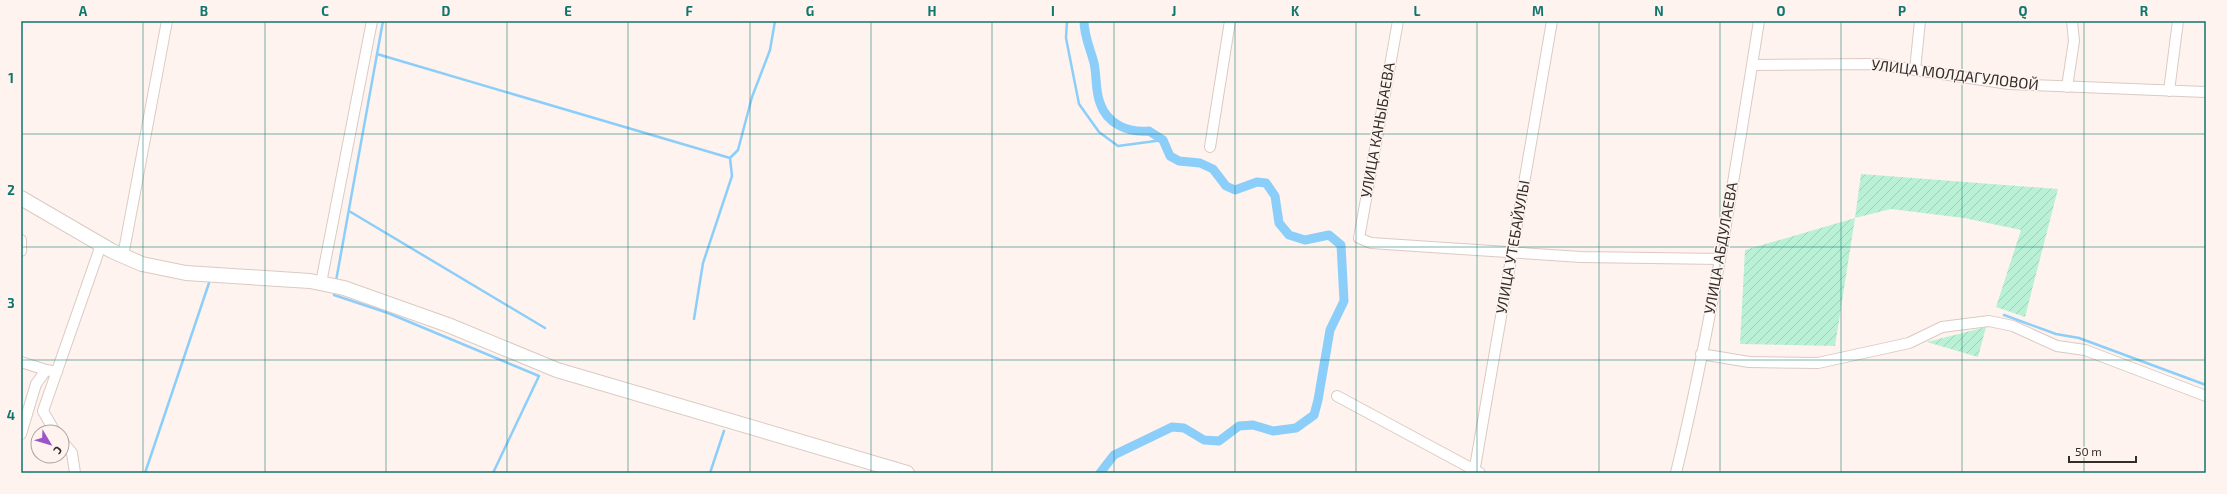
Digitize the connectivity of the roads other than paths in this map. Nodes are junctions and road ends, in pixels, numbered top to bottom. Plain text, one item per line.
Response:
1 (167, 21) edge
2 (372, 21) edge
3 (1230, 21) edge
4 (1398, 21) edge
5 (1552, 21) edge
6 (1759, 21) edge
7 (1920, 21) edge
8 (2072, 21) edge
9 (2178, 21) edge
10 (1752, 65) junction
11 (1915, 70) junction
12 (2067, 87) junction
13 (2169, 92) junction
14 (2206, 92) edge
15 (1210, 147) dead end
16 (21, 198) edge
17 (21, 240) edge
18 (101, 244) junction
19 (21, 252) edge
20 (1511, 252) junction
21 (123, 256) junction
22 (1720, 259) junction
23 (332, 286) junction
24 (1701, 354) junction
25 (21, 362) edge
26 (46, 370) junction
27 (57, 372) junction
28 (1337, 396) dead end
29 (2206, 396) edge
30 (50, 424) edge
31 (21, 434) edge
32 (70, 451) edge
33 (1476, 472) edge
34 (75, 473) edge
35 (907, 473) edge
36 (1676, 473) edge

1 - 21 street
2 - 23 street
3 - 15 street
4 - 20 street, УЛИЦА КАНЫБАЕВА
5 - 20 street, УЛИЦА УТЕБАЙУЛЫ
6 - 10 street, УЛИЦА АБДУЛАЕВА
7 - 11 street
8 - 12 street
9 - 13 street
10 - 11 street, УЛИЦА МОЛДАГУЛОВОЙ
10 - 22 street, УЛИЦА АБДУЛАЕВА
11 - 12 street, УЛИЦА МОЛДАГУЛОВОЙ
12 - 13 street, УЛИЦА МОЛДАГУЛОВОЙ
13 - 14 street, УЛИЦА МОЛДАГУЛОВОЙ
16 - 18 main road
17 - 19 street
18 - 21 main road
18 - 27 street
20 - 22 street
20 - 33 street, УЛИЦА УТЕБАЙУЛЫ
21 - 23 main road
22 - 24 street, УЛИЦА АБДУЛАЕВА
23 - 35 main road
24 - 29 street
24 - 36 street, УЛИЦА АБДУЛАЕВА
25 - 26 street
26 - 27 street
26 - 31 street
27 - 30 street
28 - 33 street
32 - 34 street

